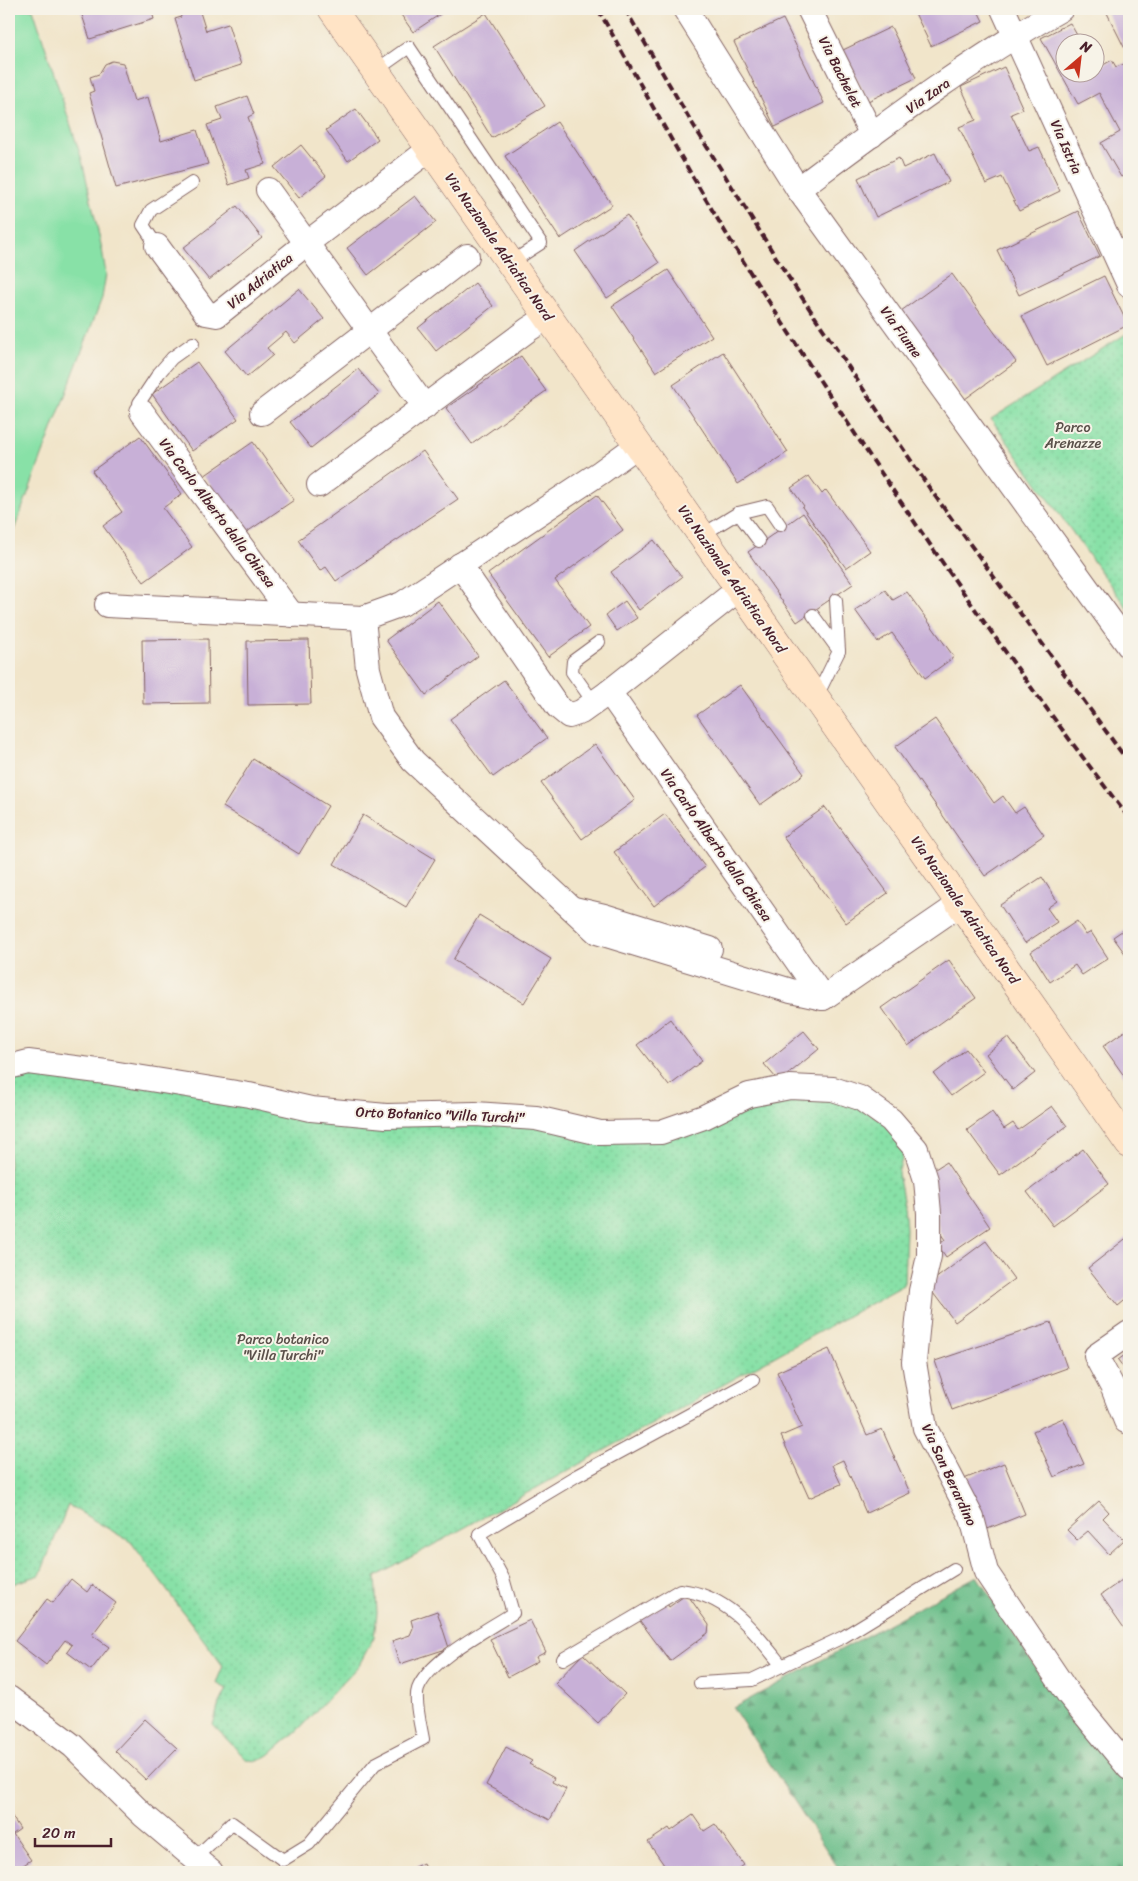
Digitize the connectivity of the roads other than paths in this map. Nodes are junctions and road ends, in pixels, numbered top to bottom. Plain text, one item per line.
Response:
1 (685, 9) edge
2 (809, 9) edge
3 (1003, 9) edge
4 (1061, 9) edge
5 (332, 10) edge
6 (1015, 35) junction
7 (375, 71) junction
8 (872, 135) junction
9 (430, 149) junction
10 (192, 183) dead end
11 (798, 189) junction
12 (268, 190) dead end
13 (307, 243) junction
14 (157, 246) joint
15 (467, 256) dead end
16 (510, 262) junction
17 (1129, 285) edge
18 (548, 317) junction
19 (369, 330) junction
20 (193, 343) dead end
21 (426, 407) junction
22 (142, 412) joint
23 (262, 413) dead end
24 (638, 444) junction
25 (319, 485) dead end
26 (738, 512) junction
27 (780, 525) dead end
28 (702, 535) junction
29 (759, 541) dead end
30 (460, 565) junction
31 (740, 589) junction
32 (836, 600) dead end
33 (107, 605) dead end
34 (292, 615) junction
35 (813, 615) dead end
36 (363, 618) junction
37 (599, 642) dead end
38 (1129, 646) edge
39 (839, 651) junction
40 (602, 697) junction
41 (816, 698) junction
42 (960, 904) junction
43 (823, 998) junction
44 (9, 1067) edge
45 (908, 1140) joint
46 (1129, 1144) edge
47 (1129, 1333) edge
48 (753, 1380) dead end
49 (1126, 1421) dead end
50 (954, 1569) dead end
51 (563, 1658) dead end
52 (782, 1666) junction
53 (700, 1683) dead end
54 (9, 1698) edge
55 (1129, 1768) edge
56 (202, 1866) edge

1 - 11 street, Via Fiume
2 - 8 street, Via Bachelet
3 - 6 street, Via Istria
4 - 6 street, Via Zara
5 - 7 main road, Via Nazionale Adriatica Nord
6 - 8 street, Via Zara
6 - 17 street, Via Istria
7 - 9 main road, Via Nazionale Adriatica Nord
7 - 16 lane
8 - 11 street, Via Zara
9 - 13 street, Via Adriatica
9 - 16 main road, Via Nazionale Adriatica Nord
10 - 14 lane
11 - 38 street, Via Fiume
12 - 13 street, Via Adriatica
13 - 14 street, Via Adriatica
13 - 19 street, Via Adriatica
15 - 19 street
16 - 18 main road, Via Nazionale Adriatica Nord
18 - 21 street
18 - 24 main road, Via Nazionale Adriatica Nord
19 - 21 street, Via Adriatica
19 - 23 street
20 - 22 lane
21 - 25 street
22 - 34 street, Via Carlo Alberto dalla Chiesa
24 - 28 main road, Via Nazionale Adriatica Nord
24 - 30 street
26 - 27 lane
26 - 28 lane
26 - 29 lane
28 - 31 main road, Via Nazionale Adriatica Nord
30 - 36 street
30 - 40 street
31 - 40 street
31 - 41 main road, Via Nazionale Adriatica Nord
32 - 39 lane
33 - 34 street
34 - 36 street
35 - 39 lane
36 - 43 street
37 - 40 lane
39 - 41 lane
40 - 43 street, Via Carlo Alberto dalla Chiesa
41 - 42 main road, Via Nazionale Adriatica Nord
42 - 43 street
42 - 46 main road, Via Nazionale Adriatica Nord
44 - 45 street, Orto Botanico "Villa Turchi"
45 - 55 street, Via San Berardino
47 - 49 street
48 - 56 lane
50 - 52 lane
51 - 52 lane
52 - 53 lane
54 - 56 street

